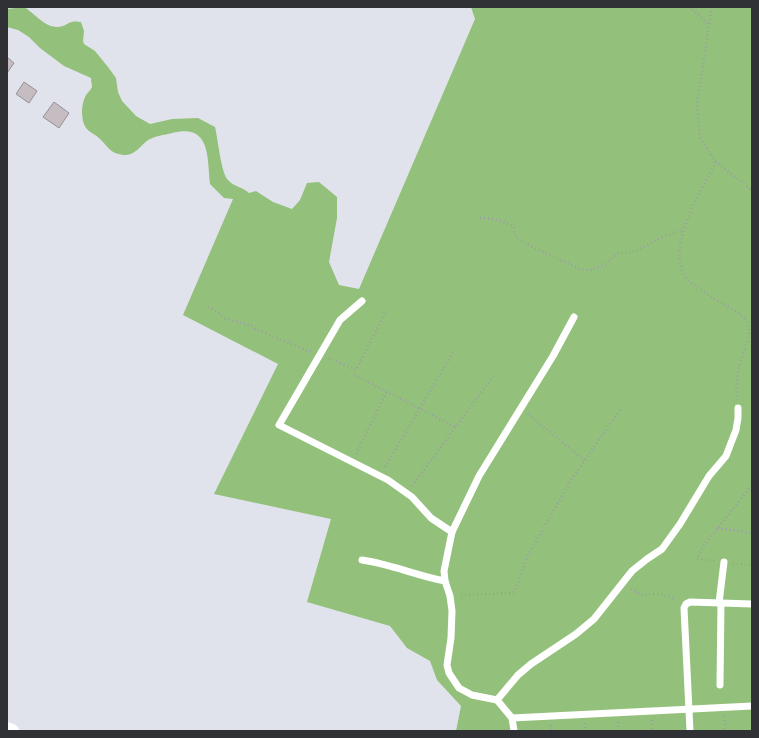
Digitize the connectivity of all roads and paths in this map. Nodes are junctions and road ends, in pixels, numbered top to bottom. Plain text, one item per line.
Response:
1 (689, 7) edge
2 (712, 7) edge
3 (709, 26) junction
4 (716, 162) junction
5 (752, 190) edge
6 (480, 218) dead end
7 (683, 230) junction
8 (362, 301) dead end
9 (208, 307) dead end
10 (385, 313) dead end
11 (574, 317) dead end
12 (453, 352) dead end
13 (320, 354) junction
14 (354, 375) dead end
15 (494, 375) dead end
16 (387, 391) junction
17 (420, 408) junction
18 (738, 408) joint
19 (521, 409) junction
20 (620, 410) dead end
21 (456, 427) junction
22 (585, 461) junction
23 (352, 462) junction
24 (380, 476) junction
25 (752, 485) edge
26 (407, 494) junction
27 (718, 528) junction
28 (452, 532) junction
29 (752, 533) edge
30 (362, 560) dead end
31 (724, 562) junction
32 (752, 566) edge
33 (445, 581) junction
34 (624, 582) junction
35 (450, 596) junction
36 (720, 603) junction
37 (686, 604) junction
38 (752, 604) edge
39 (720, 685) dead end
40 (498, 700) junction
41 (752, 706) edge
42 (689, 710) junction
43 (512, 718) junction
44 (7, 729) edge
45 (12, 731) edge
46 (514, 731) edge
47 (690, 731) edge

1 - 3 path
2 - 3 path
3 - 4 path
4 - 5 path
4 - 7 path
6 - 7 path
7 - 18 path
8 - 13 lane
9 - 13 path
10 - 13 path
11 - 19 lane
12 - 17 path
13 - 23 lane
14 - 16 path
15 - 21 path
16 - 17 path
16 - 23 path
17 - 21 path
17 - 24 path
18 - 34 lane
19 - 22 path
19 - 28 lane
20 - 22 path
21 - 26 path
22 - 35 path
23 - 24 lane
24 - 26 lane
25 - 27 path
26 - 28 lane
27 - 29 path
27 - 31 path
28 - 33 lane
30 - 33 lane
31 - 32 path
31 - 36 lane
33 - 35 lane
34 - 37 path
34 - 40 lane
35 - 40 lane
36 - 37 lane
36 - 38 lane
36 - 39 lane
37 - 42 lane
40 - 43 lane
41 - 42 lane
42 - 43 lane
42 - 47 lane
43 - 46 lane
44 - 45 street

